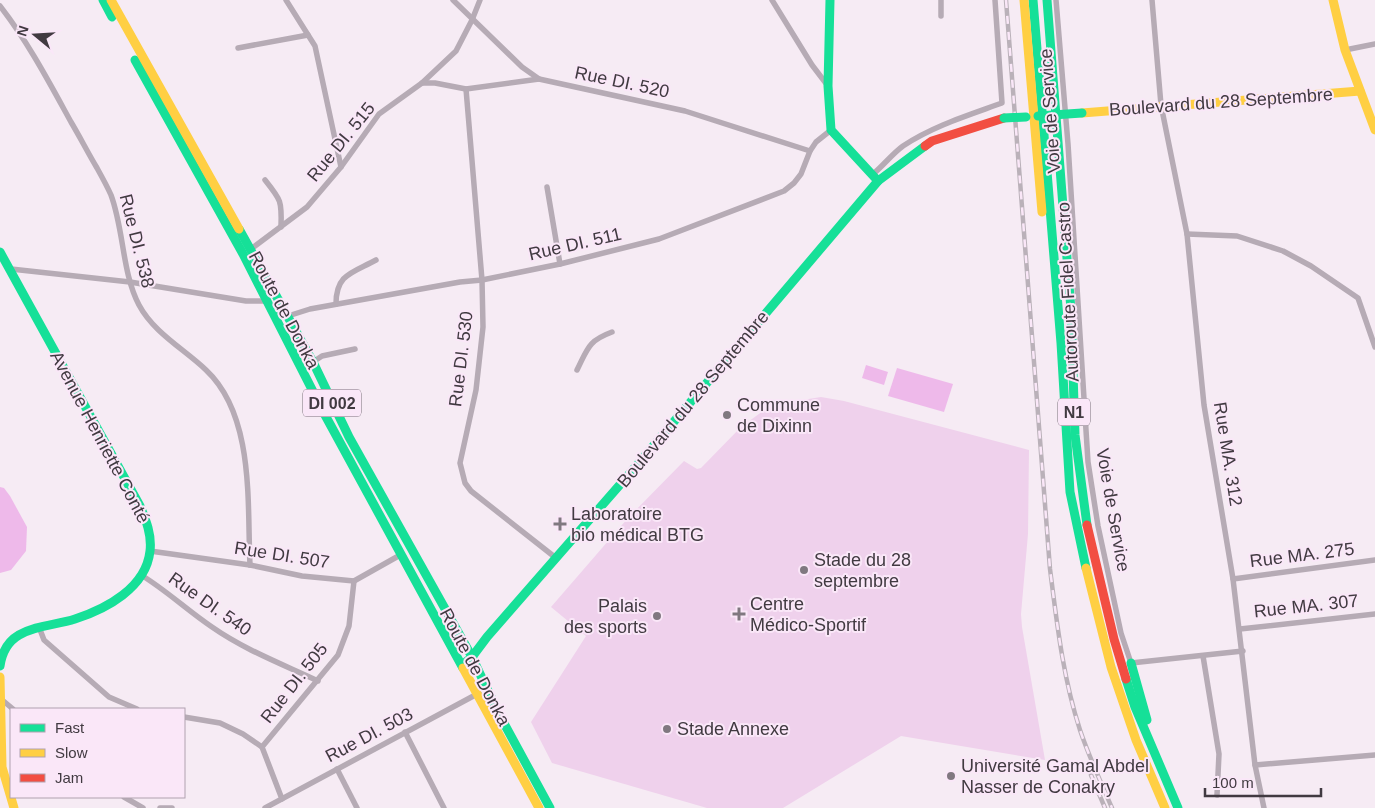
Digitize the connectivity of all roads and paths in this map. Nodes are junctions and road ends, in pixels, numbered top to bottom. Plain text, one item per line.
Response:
1 (103, 0) edge
2 (111, 0) edge
3 (286, 0) edge
4 (453, 0) edge
5 (480, 0) edge
6 (772, 0) edge
7 (830, 0) edge
8 (941, 0) edge
9 (995, 0) edge
10 (1024, 0) edge
11 (1033, 0) edge
12 (1047, 0) edge
13 (1056, 0) edge
14 (1152, 0) edge
15 (1333, 0) edge
16 (0, 6) edge
17 (941, 16) dead end
18 (472, 20) junction
19 (308, 35) junction
20 (1375, 44) edge
21 (238, 48) dead end
22 (1345, 50) junction
23 (538, 79) junction
24 (422, 83) junction
25 (828, 86) junction
26 (466, 89) junction
27 (1360, 91) junction
28 (1161, 105) junction
29 (1032, 116) junction
30 (832, 130) junction
31 (1375, 130) edge
32 (810, 150) junction
33 (341, 167) junction
34 (875, 178) junction
35 (264, 180) dead end
36 (547, 187) dead end
37 (281, 227) junction
38 (1187, 234) junction
39 (251, 249) junction
40 (0, 252) edge
41 (376, 260) dead end
42 (560, 264) junction
43 (6, 265) edge
44 (482, 280) junction
45 (130, 282) junction
46 (268, 302) junction
47 (336, 304) junction
48 (288, 316) junction
49 (612, 332) dead end
50 (1375, 347) edge
51 (355, 350) dead end
52 (313, 362) junction
53 (577, 370) dead end
54 (1070, 492) junction
55 (150, 551) junction
56 (402, 554) junction
57 (556, 558) junction
58 (1375, 560) edge
59 (250, 565) junction
60 (141, 575) junction
61 (1233, 579) junction
62 (354, 581) junction
63 (1375, 614) edge
64 (39, 627) junction
65 (1240, 628) junction
66 (1243, 651) junction
67 (1203, 656) junction
68 (472, 657) junction
69 (1131, 664) junction
70 (462, 665) junction
71 (0, 666) edge
72 (0, 676) edge
73 (318, 681) junction
74 (487, 688) junction
75 (478, 693) junction
76 (0, 699) edge
77 (12, 708) edge
78 (135, 708) edge
79 (185, 717) edge
80 (405, 732) junction
81 (262, 747) junction
82 (1375, 755) edge
83 (1255, 765) junction
84 (337, 769) junction
85 (10, 794) edge
86 (1217, 795) dead end
87 (126, 798) edge
88 (282, 799) junction
89 (1177, 805) edge
90 (143, 808) edge
91 (160, 808) edge
92 (172, 808) edge
93 (267, 808) edge
94 (357, 808) edge
95 (444, 808) edge
96 (539, 808) edge
97 (550, 808) edge
98 (1165, 808) edge
99 (1264, 808) edge

1 - 46 main road, Route de Donka / DI 002
2 - 39 main road, Route de Donka / DI 002
3 - 19 street
4 - 18 street, Rue DI. 520
5 - 18 street, Rue DI. 515
6 - 25 street
7 - 25 main road
8 - 17 street
9 - 34 street
10 - 29 main road
11 - 54 main road, Autoroute Fidel Castro / N1
12 - 89 main road, Autoroute Fidel Castro / N1
13 - 69 street, Voie de Service
14 - 28 street, Rue MA. 312
15 - 22 main road
16 - 45 street, Rue DI. 538
18 - 23 street, Rue DI. 520
18 - 24 street, Rue DI. 515
19 - 21 street
19 - 33 street
20 - 22 street
22 - 27 main road
23 - 26 street
23 - 32 street, Rue DI. 520
24 - 26 street
24 - 33 street, Rue DI. 515
25 - 30 main road
26 - 44 street, Rue DI. 530
27 - 28 main road, Boulevard du 28 Septembre
27 - 31 main road
28 - 29 main road, Boulevard du 28 Septembre, bridge
28 - 38 street, Rue MA. 312
29 - 34 main road, Boulevard du 28 Septembre, bridge
29 - 54 main road
30 - 32 street, Rue DI. 511
30 - 34 main road
32 - 42 street, Rue DI. 511
33 - 37 street, Rue DI. 515
34 - 57 main road, Boulevard du 28 Septembre
35 - 37 street
36 - 42 street
37 - 39 street, Rue DI. 515
38 - 50 street
38 - 61 street, Rue MA. 312
39 - 48 main road, Route de Donka / DI 002
40 - 43 main road, Avenue Henriette Conté
41 - 47 street
42 - 44 street, Rue DI. 511
43 - 45 street
43 - 55 main road, Avenue Henriette Conté
44 - 47 street, Rue DI. 511
44 - 57 street, Rue DI. 530
45 - 46 street
45 - 59 street, Rue DI. 538
46 - 56 main road, Route de Donka / DI 002
47 - 48 street, Rue DI. 511
48 - 52 main road, Route de Donka / DI 002
49 - 53 street
51 - 52 street
52 - 68 main road, Route de Donka / DI 002
54 - 98 main road, Autoroute Fidel Castro / N1
55 - 59 street, Rue DI. 507
55 - 60 main road, Avenue Henriette Conté
56 - 62 street
56 - 70 main road, Route de Donka / DI 002
57 - 68 main road, Boulevard du 28 Septembre
58 - 61 street, Rue MA. 275
59 - 62 street, Rue DI. 507
60 - 64 main road, Avenue Henriette Conté
60 - 73 street, Rue DI. 540
61 - 65 street, Rue MA. 312
62 - 73 street, Rue DI. 505
63 - 65 street, Rue MA. 307
64 - 71 main road, Avenue Henriette Conté
64 - 78 street
65 - 66 street, Rue MA. 312
66 - 67 street
66 - 83 street, Rue MA. 312
67 - 69 street
67 - 86 street
68 - 70 main road, Boulevard du 28 Septembre
68 - 74 main road, Route de Donka / DI 002
69 - 89 main road
70 - 75 main road, Route de Donka / DI 002
72 - 76 main road
73 - 81 street, Rue DI. 505
74 - 75 street, Rue DI. 503
74 - 97 main road, Route de Donka / DI 002
75 - 80 street, Rue DI. 503
75 - 96 main road, Route de Donka / DI 002
76 - 77 street
76 - 85 main road
79 - 81 street
80 - 84 street, Rue DI. 503
80 - 95 street
81 - 88 street, Rue DI. 505
82 - 83 street
83 - 99 street, Rue MA. 312
84 - 88 street, Rue DI. 503
84 - 94 street
87 - 90 street
88 - 93 street, Rue DI. 503
91 - 92 street

